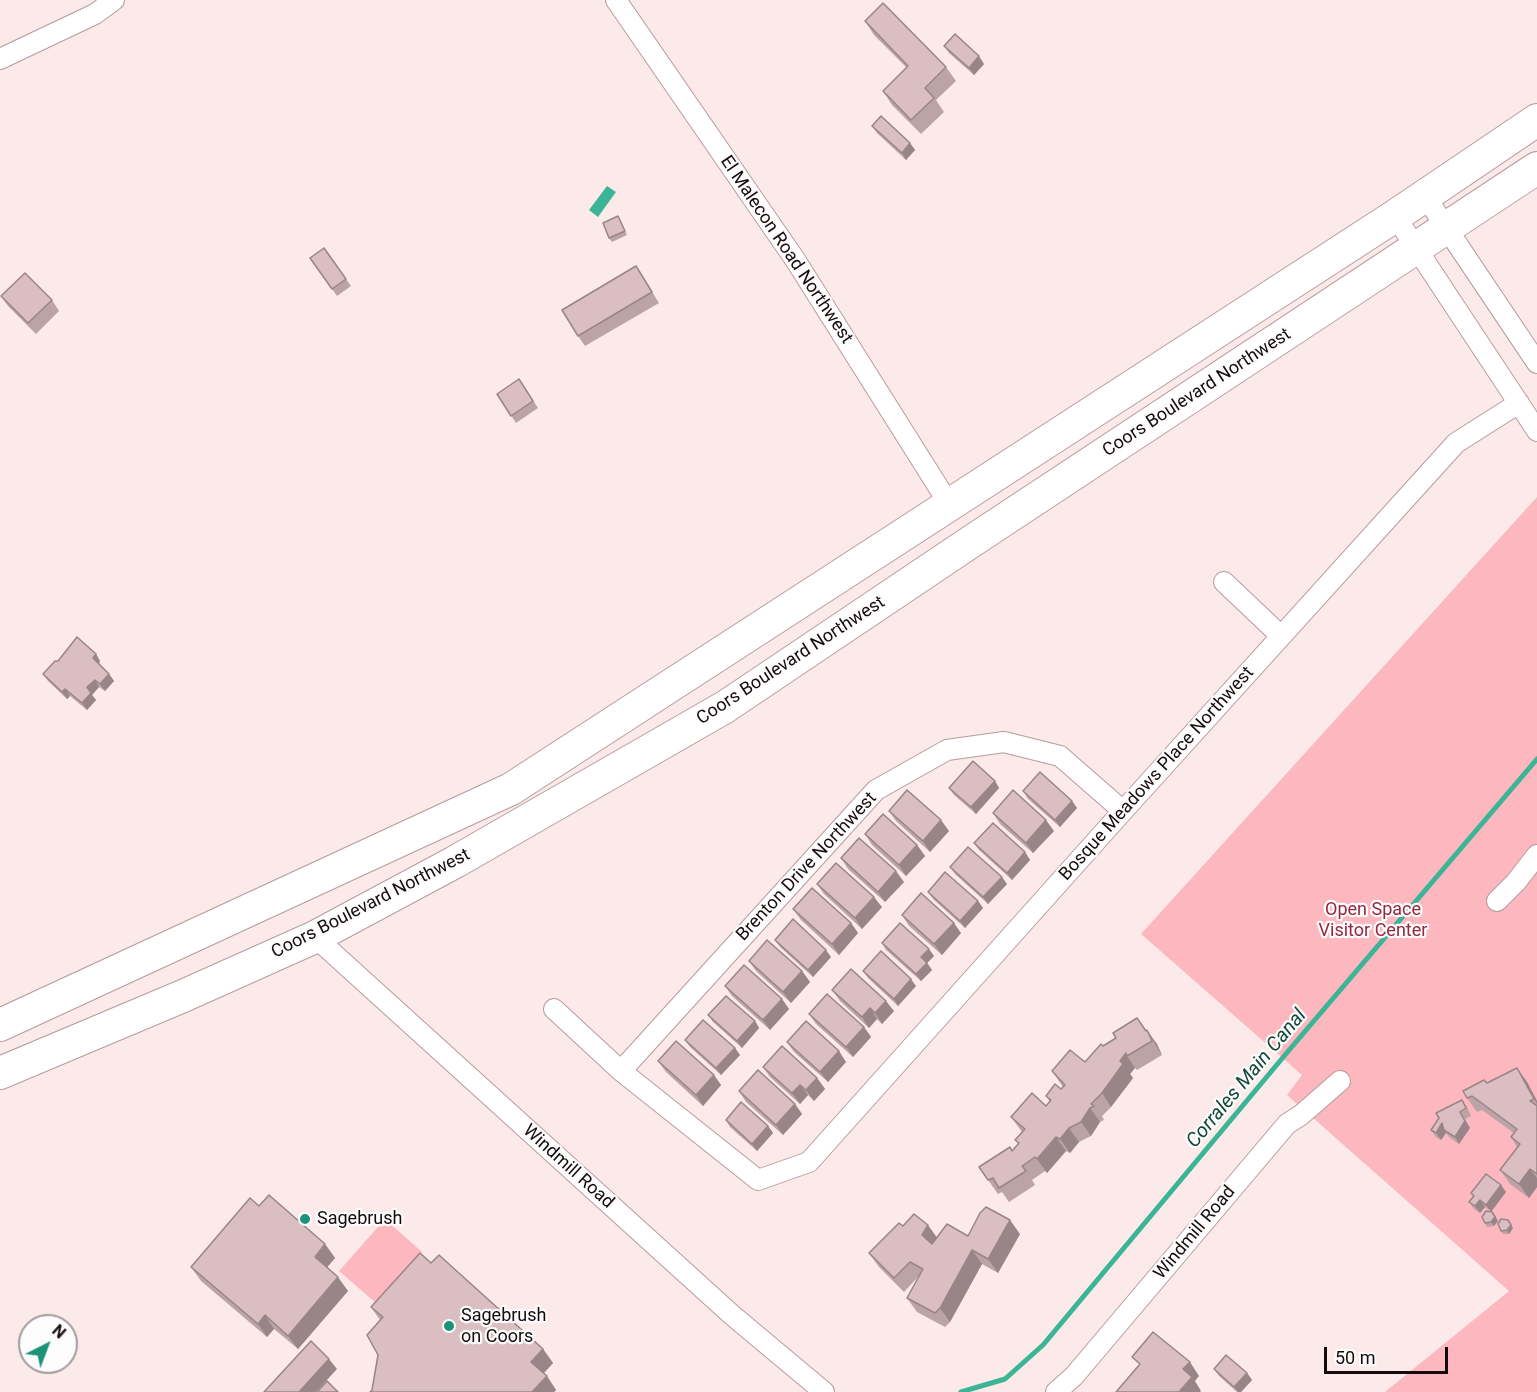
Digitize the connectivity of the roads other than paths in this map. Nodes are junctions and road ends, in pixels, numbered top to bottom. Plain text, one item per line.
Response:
1 (114, 0) edge
2 (616, 0) edge
3 (0, 59) edge
4 (1537, 120) edge
5 (1537, 168) edge
6 (1425, 196) junction
7 (1395, 216) junction
8 (1446, 228) junction
9 (1416, 249) junction
10 (1537, 363) edge
11 (1519, 403) junction
12 (1537, 431) edge
13 (949, 504) junction
14 (1224, 582) dead end
15 (1281, 636) junction
16 (1123, 811) junction
17 (1537, 855) edge
18 (1497, 901) dead end
19 (315, 937) junction
20 (554, 1009) dead end
21 (0, 1025) edge
22 (621, 1071) junction
23 (0, 1073) edge
24 (1341, 1081) dead end
25 (824, 1392) edge
26 (1056, 1392) edge

1 - 3 street
2 - 13 street, El Malecon Road Northwest
4 - 6 main road
5 - 8 main road, Coors Boulevard Northwest
6 - 7 main road
6 - 8 street
7 - 9 street
7 - 13 main road
8 - 9 main road, Coors Boulevard Northwest
8 - 10 street
9 - 11 street
9 - 19 main road, Coors Boulevard Northwest
11 - 12 street
11 - 15 street, Bosque Meadows Place Northwest
13 - 21 main road
14 - 15 street
15 - 16 street, Bosque Meadows Place Northwest
16 - 22 street, Brenton Drive Northwest
16 - 22 street, Bosque Meadows Place Northwest
17 - 18 street
19 - 23 main road, Coors Boulevard Northwest
19 - 25 street, Windmill Road
20 - 22 street
24 - 26 street, Windmill Road

